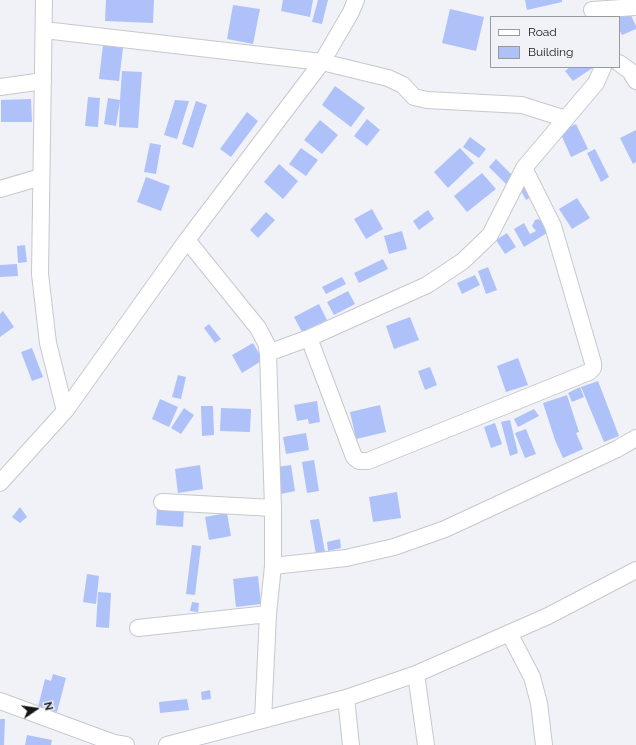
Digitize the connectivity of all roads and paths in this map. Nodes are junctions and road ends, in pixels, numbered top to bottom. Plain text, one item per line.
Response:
1 (44, 0) edge
2 (356, 0) edge
3 (636, 7) edge
4 (592, 9) edge
5 (44, 30) junction
6 (322, 62) junction
7 (620, 64) edge
8 (603, 68) edge
9 (43, 81) junction
10 (636, 81) edge
11 (0, 87) edge
12 (566, 119) junction
13 (524, 168) junction
14 (41, 177) junction
15 (0, 188) edge
16 (187, 240) junction
17 (309, 338) junction
18 (268, 353) junction
19 (65, 411) junction
20 (636, 438) edge
21 (0, 483) edge
22 (162, 502) dead end
23 (273, 508) junction
24 (273, 566) junction
25 (636, 570) edge
26 (268, 614) junction
27 (138, 628) dead end
28 (509, 634) junction
29 (416, 674) junction
30 (346, 698) junction
31 (0, 701) edge
32 (263, 720) junction
33 (204, 740) edge
34 (126, 745) edge
35 (167, 745) edge
36 (351, 745) edge
37 (426, 745) edge
38 (544, 745) edge

1 - 5 street
2 - 6 street
3 - 4 street
5 - 6 street
5 - 9 street
6 - 12 street
6 - 16 street
7 - 10 street
8 - 12 street
9 - 11 street
9 - 14 street
12 - 13 street
13 - 17 street
13 - 17 street
14 - 15 street
14 - 19 street
16 - 18 street
16 - 19 street
17 - 18 street
18 - 23 street
19 - 21 street
20 - 24 street
22 - 23 street
23 - 24 street
24 - 26 street
25 - 28 street
26 - 27 street
26 - 32 street
28 - 29 street
28 - 38 street
29 - 30 street
29 - 37 street
30 - 32 street
30 - 36 street
31 - 34 street
32 - 33 street
33 - 35 street

